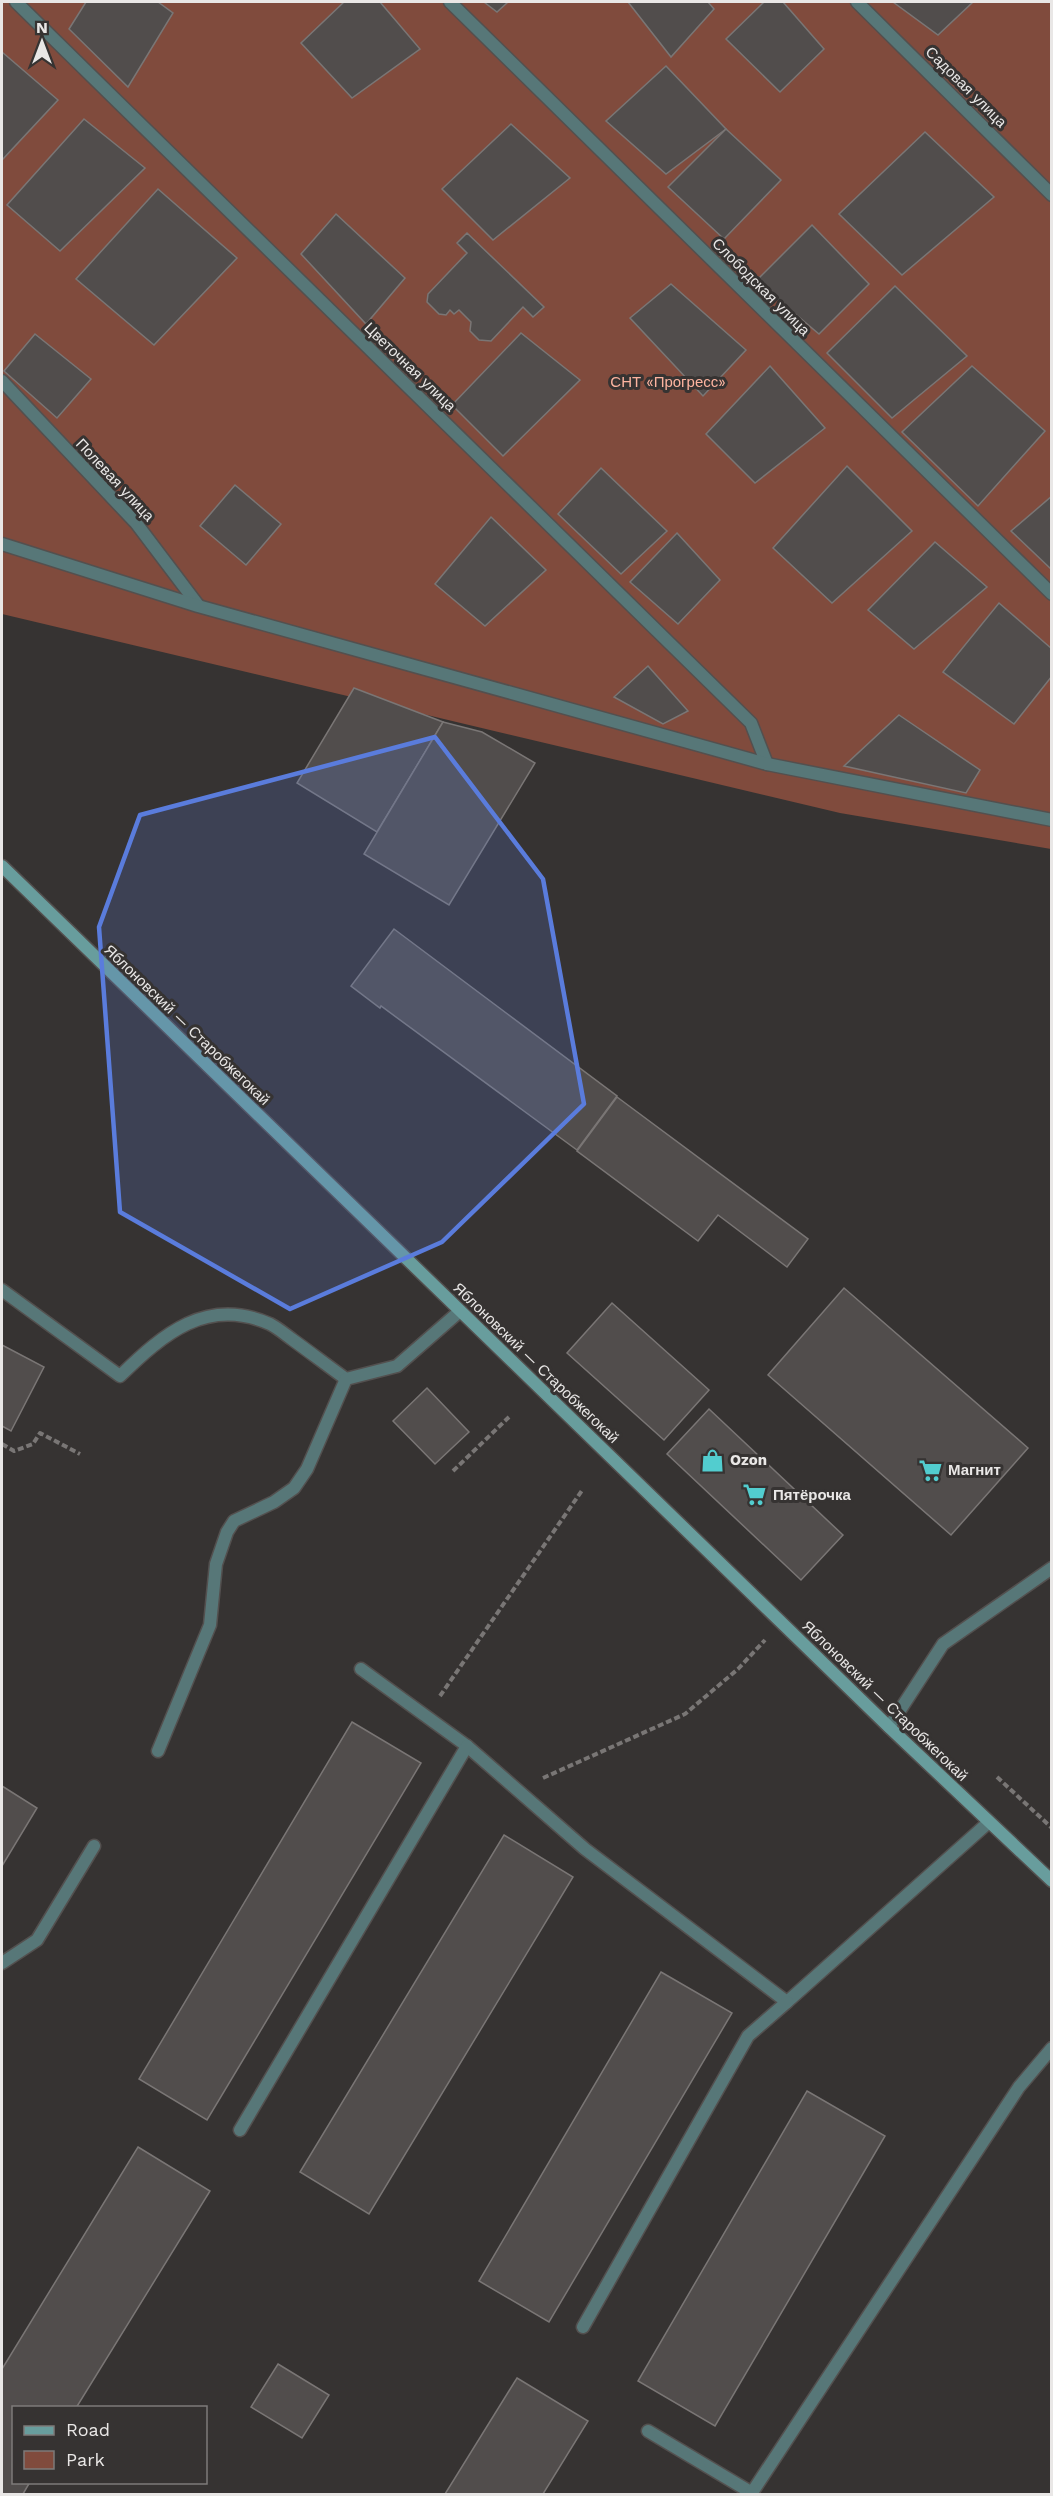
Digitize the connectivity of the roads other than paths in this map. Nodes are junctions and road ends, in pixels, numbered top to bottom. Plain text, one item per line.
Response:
1 (16, 2) edge
2 (450, 2) edge
3 (857, 2) edge
4 (1052, 195) edge
5 (2, 381) edge
6 (2, 544) edge
7 (1052, 594) edge
8 (198, 606) junction
9 (767, 764) junction
10 (1052, 820) edge
11 (2, 866) edge
12 (2, 1290) edge
13 (460, 1311) junction
14 (345, 1379) junction
15 (1052, 1568) edge
16 (361, 1669) dead end
17 (889, 1727) junction
18 (467, 1746) junction
19 (158, 1751) dead end
20 (989, 1822) junction
21 (94, 1846) dead end
22 (1052, 1881) edge
23 (2, 1963) edge
24 (787, 2002) junction
25 (1052, 2048) edge
26 (240, 2130) dead end
27 (584, 2327) dead end
28 (648, 2431) dead end
29 (752, 2494) edge

1 - 9 street, Цветочная улица
2 - 7 street, Слободская улица
3 - 4 street, Садовая улица
5 - 8 street, Полевая улица
6 - 8 street
8 - 9 street
9 - 10 street
11 - 13 street, Яблоновский — Старобжегокай
12 - 14 street
13 - 14 street
13 - 17 street, Яблоновский — Старобжегокай
14 - 19 street
15 - 17 street
16 - 18 street
17 - 20 street, Яблоновский — Старобжегокай
18 - 24 street
18 - 26 street
20 - 22 street, Яблоновский — Старобжегокай
20 - 24 street
21 - 23 street
24 - 27 street
25 - 29 street
28 - 29 street

